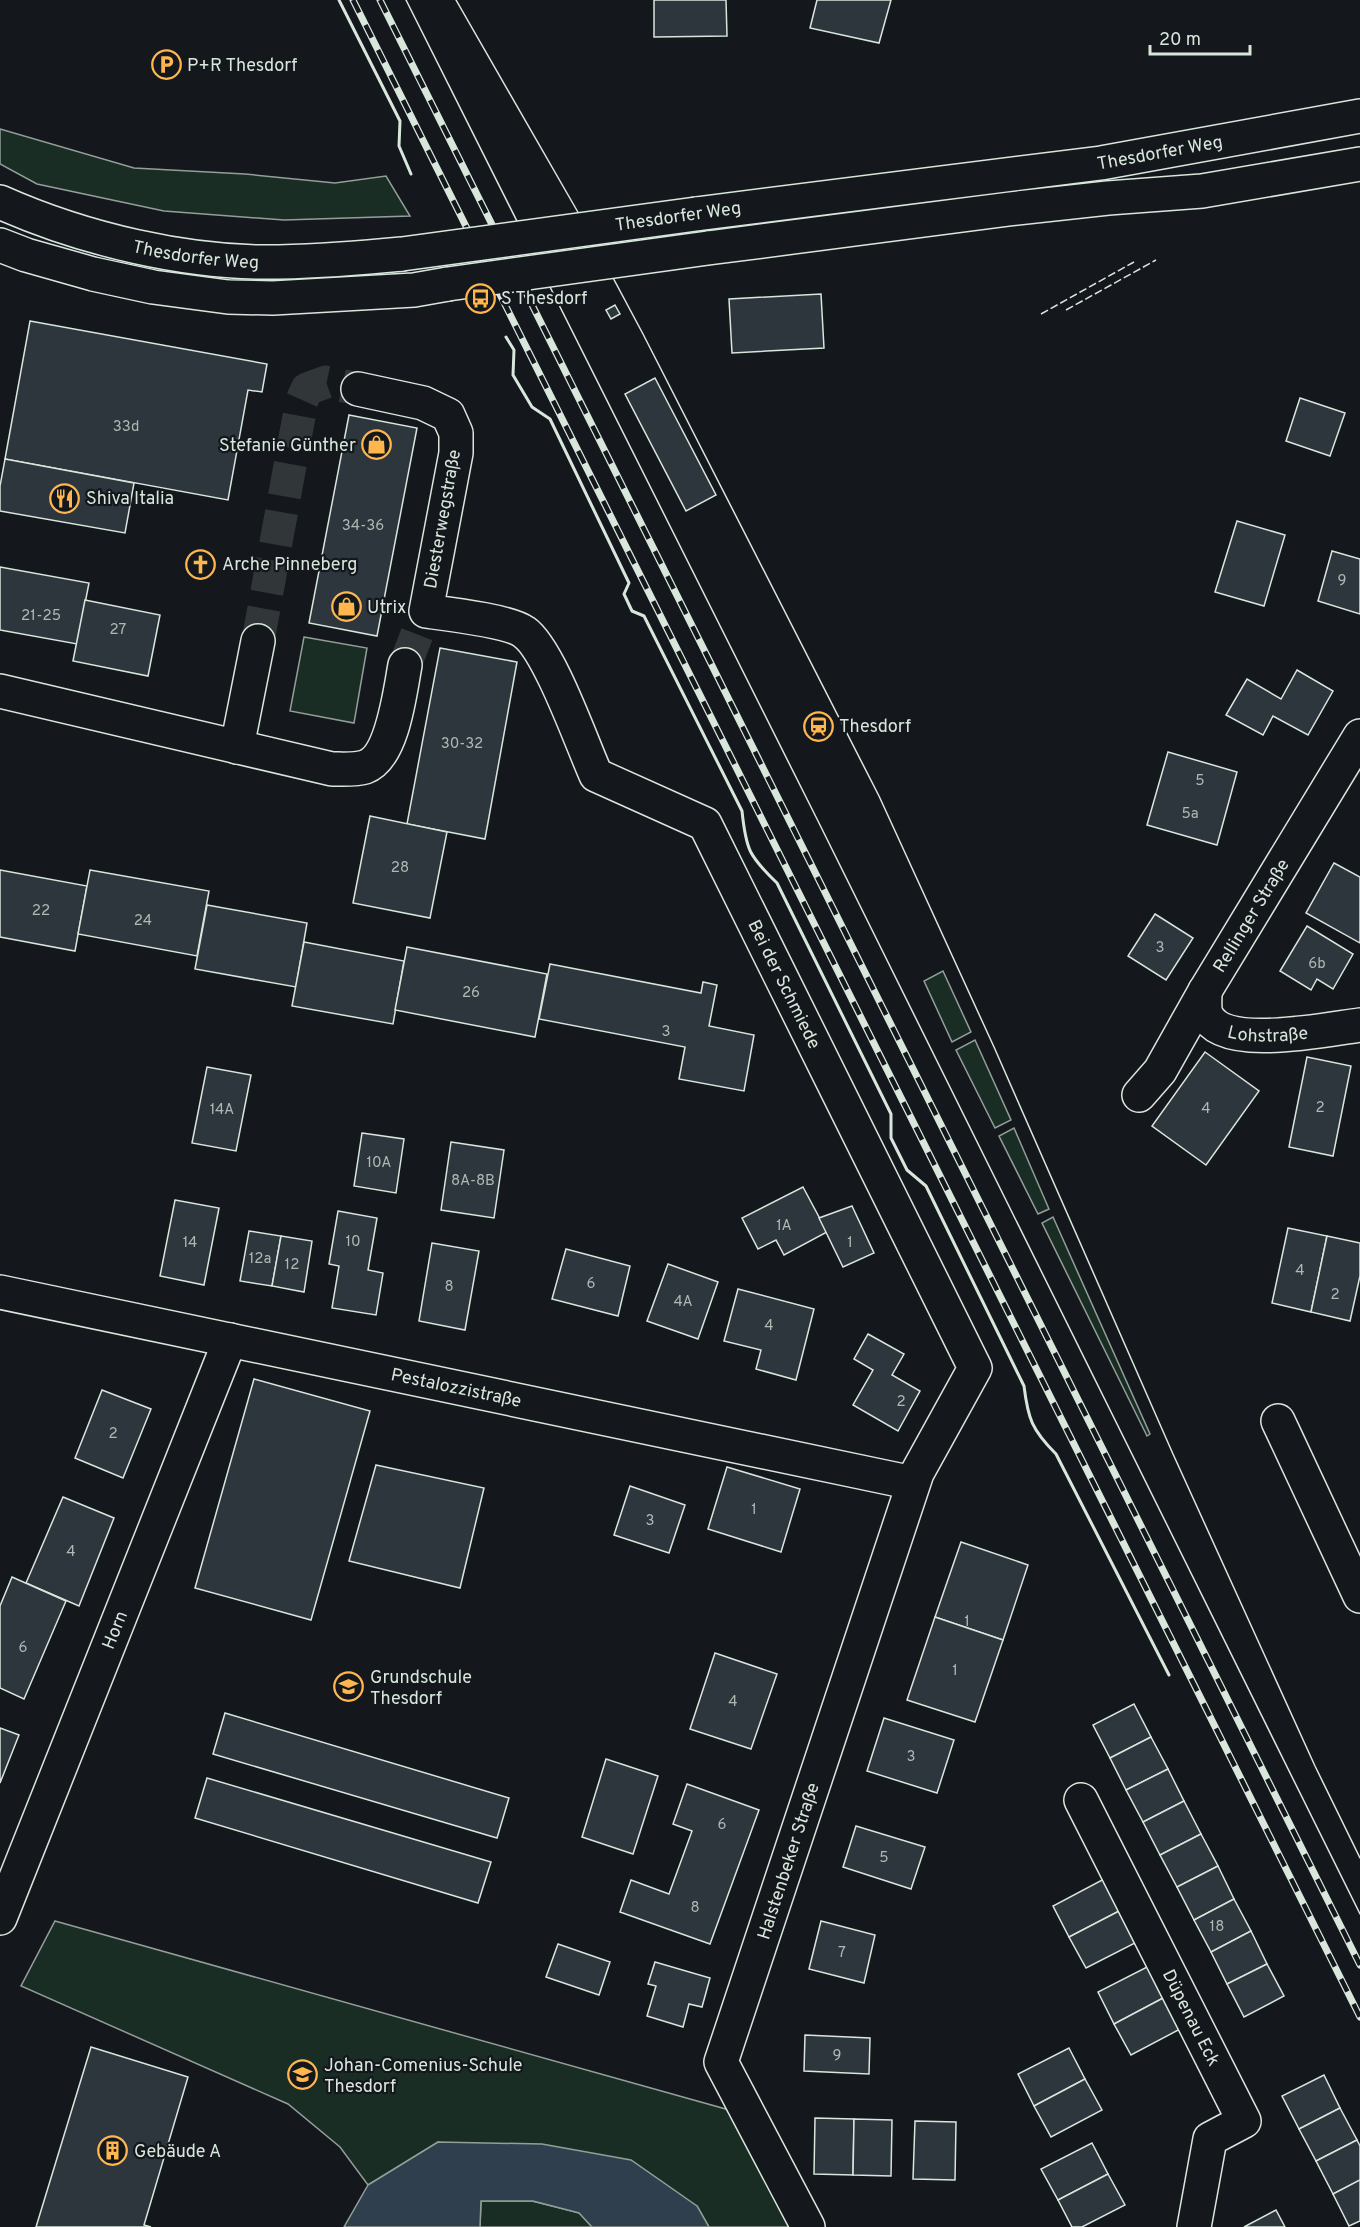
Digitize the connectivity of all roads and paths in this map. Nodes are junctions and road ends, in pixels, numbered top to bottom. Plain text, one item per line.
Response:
1 (1360, 116) edge
2 (1360, 164) edge
3 (0, 202) edge
4 (0, 245) edge
5 (358, 388) tunnel mouth
6 (426, 610) joint
7 (258, 641) tunnel mouth
8 (405, 665) tunnel mouth
9 (0, 691) edge
10 (1360, 736) edge
11 (237, 747) junction
12 (1205, 991) junction
13 (1360, 1025) edge
14 (1139, 1095) dead end
15 (0, 1292) edge
16 (230, 1340) junction
17 (1278, 1421) dead end
18 (913, 1483) junction
19 (1360, 1596) edge
20 (1081, 1800) dead end
21 (0, 1918) edge
22 (808, 2227) edge
23 (1194, 2227) edge

1 - 3 street, Thesdorfer Weg, bridge
2 - 4 street, Thesdorfer Weg, bridge
5 - 6 street, Diesterwegstraße
6 - 18 street, Bei der Schmiede
7 - 11 street
8 - 11 street
9 - 11 street
10 - 12 street, Rellinger Straße
12 - 13 street, Lohstraße
12 - 14 street, Rellinger Straße
15 - 16 street, Pestalozzistraße
16 - 18 street, Pestalozzistraße
16 - 21 street, Horn
17 - 19 street
18 - 22 street, Halstenbeker Straße
20 - 23 street, Düpenau Eck

